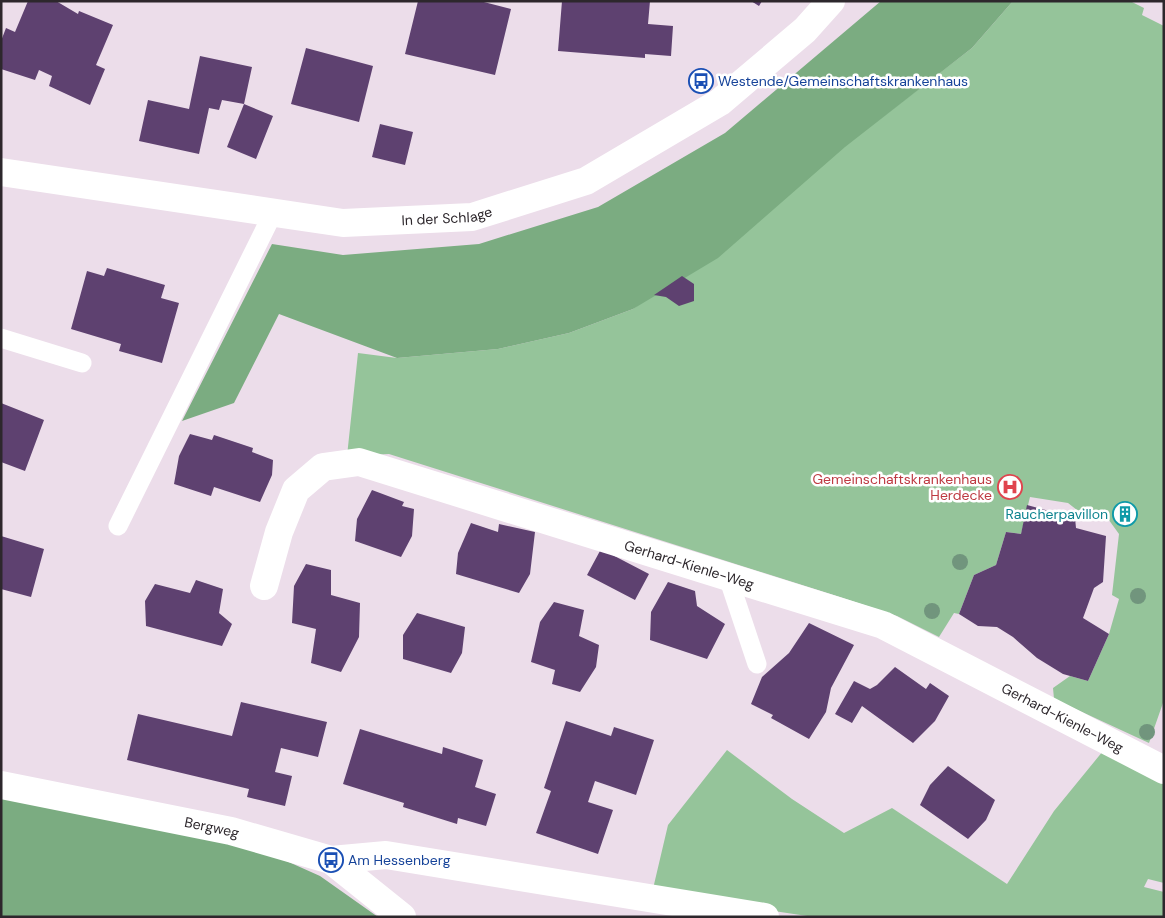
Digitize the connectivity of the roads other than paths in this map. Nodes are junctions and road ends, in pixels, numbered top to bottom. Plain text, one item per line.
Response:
1 (831, 1) edge
2 (1, 172) edge
3 (273, 213) junction
4 (1, 338) edge
5 (82, 363) dead end
6 (118, 526) dead end
7 (728, 577) junction
8 (264, 586) dead end
9 (757, 664) dead end
10 (1164, 770) edge
11 (1, 785) edge
12 (332, 860) junction
13 (402, 917) edge
14 (764, 917) edge

1 - 3 street, In der Schlage
2 - 3 street, In der Schlage
3 - 6 lane
4 - 5 lane
7 - 8 street, Gerhard-Kienle-Weg
7 - 9 lane
7 - 10 street, Gerhard-Kienle-Weg
11 - 12 street, Bergweg
12 - 13 street, Bergweg
12 - 14 street

